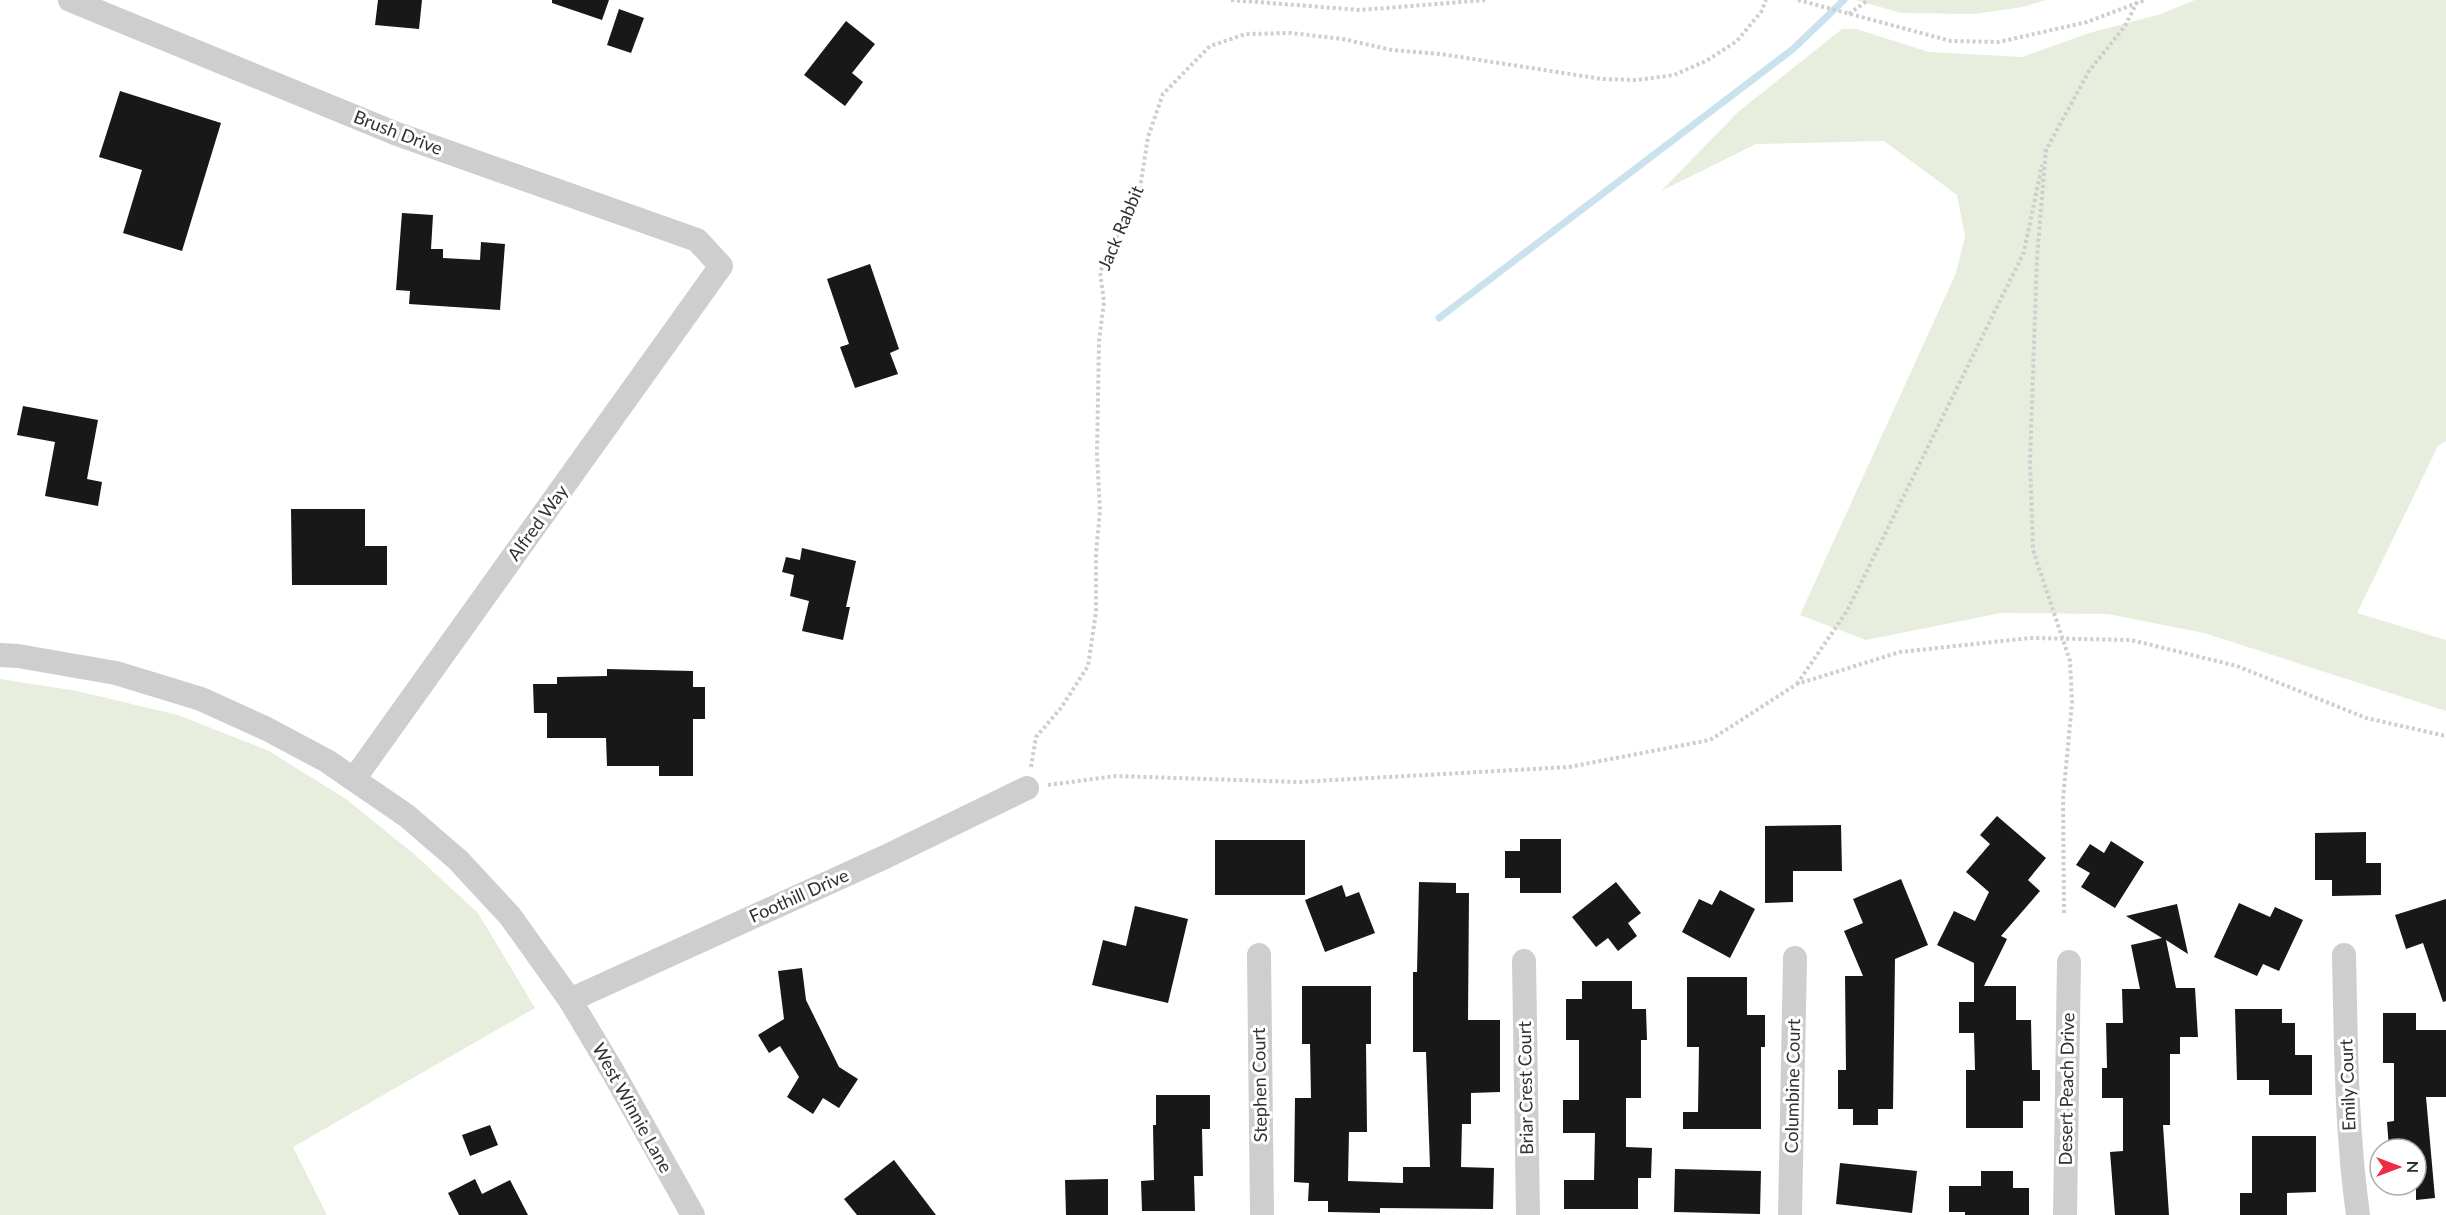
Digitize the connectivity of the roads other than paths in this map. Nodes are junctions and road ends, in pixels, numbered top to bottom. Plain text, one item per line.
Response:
1 (70, 0) edge
2 (721, 266) joint
3 (0, 655) edge
4 (354, 779) junction
5 (1027, 788) road end
6 (2344, 955) dead end
7 (1258, 956) dead end
8 (1795, 958) dead end
9 (1524, 961) dead end
10 (2069, 962) dead end
11 (570, 1000) junction
12 (693, 1215) edge
13 (1262, 1215) edge
14 (1528, 1215) edge
15 (1790, 1215) edge
16 (2066, 1215) edge
17 (2358, 1215) edge

1 - 2 street, Brush Drive
2 - 4 street, Alfred Way
3 - 4 street, West Winnie Lane
4 - 11 street, West Winnie Lane
5 - 11 street, Foothill Drive
6 - 17 street, Emily Court
7 - 13 street, Stephen Court
8 - 15 street, Columbine Court
9 - 14 street, Briar Crest Court
10 - 16 street, Desert Peach Drive
11 - 12 street, West Winnie Lane

